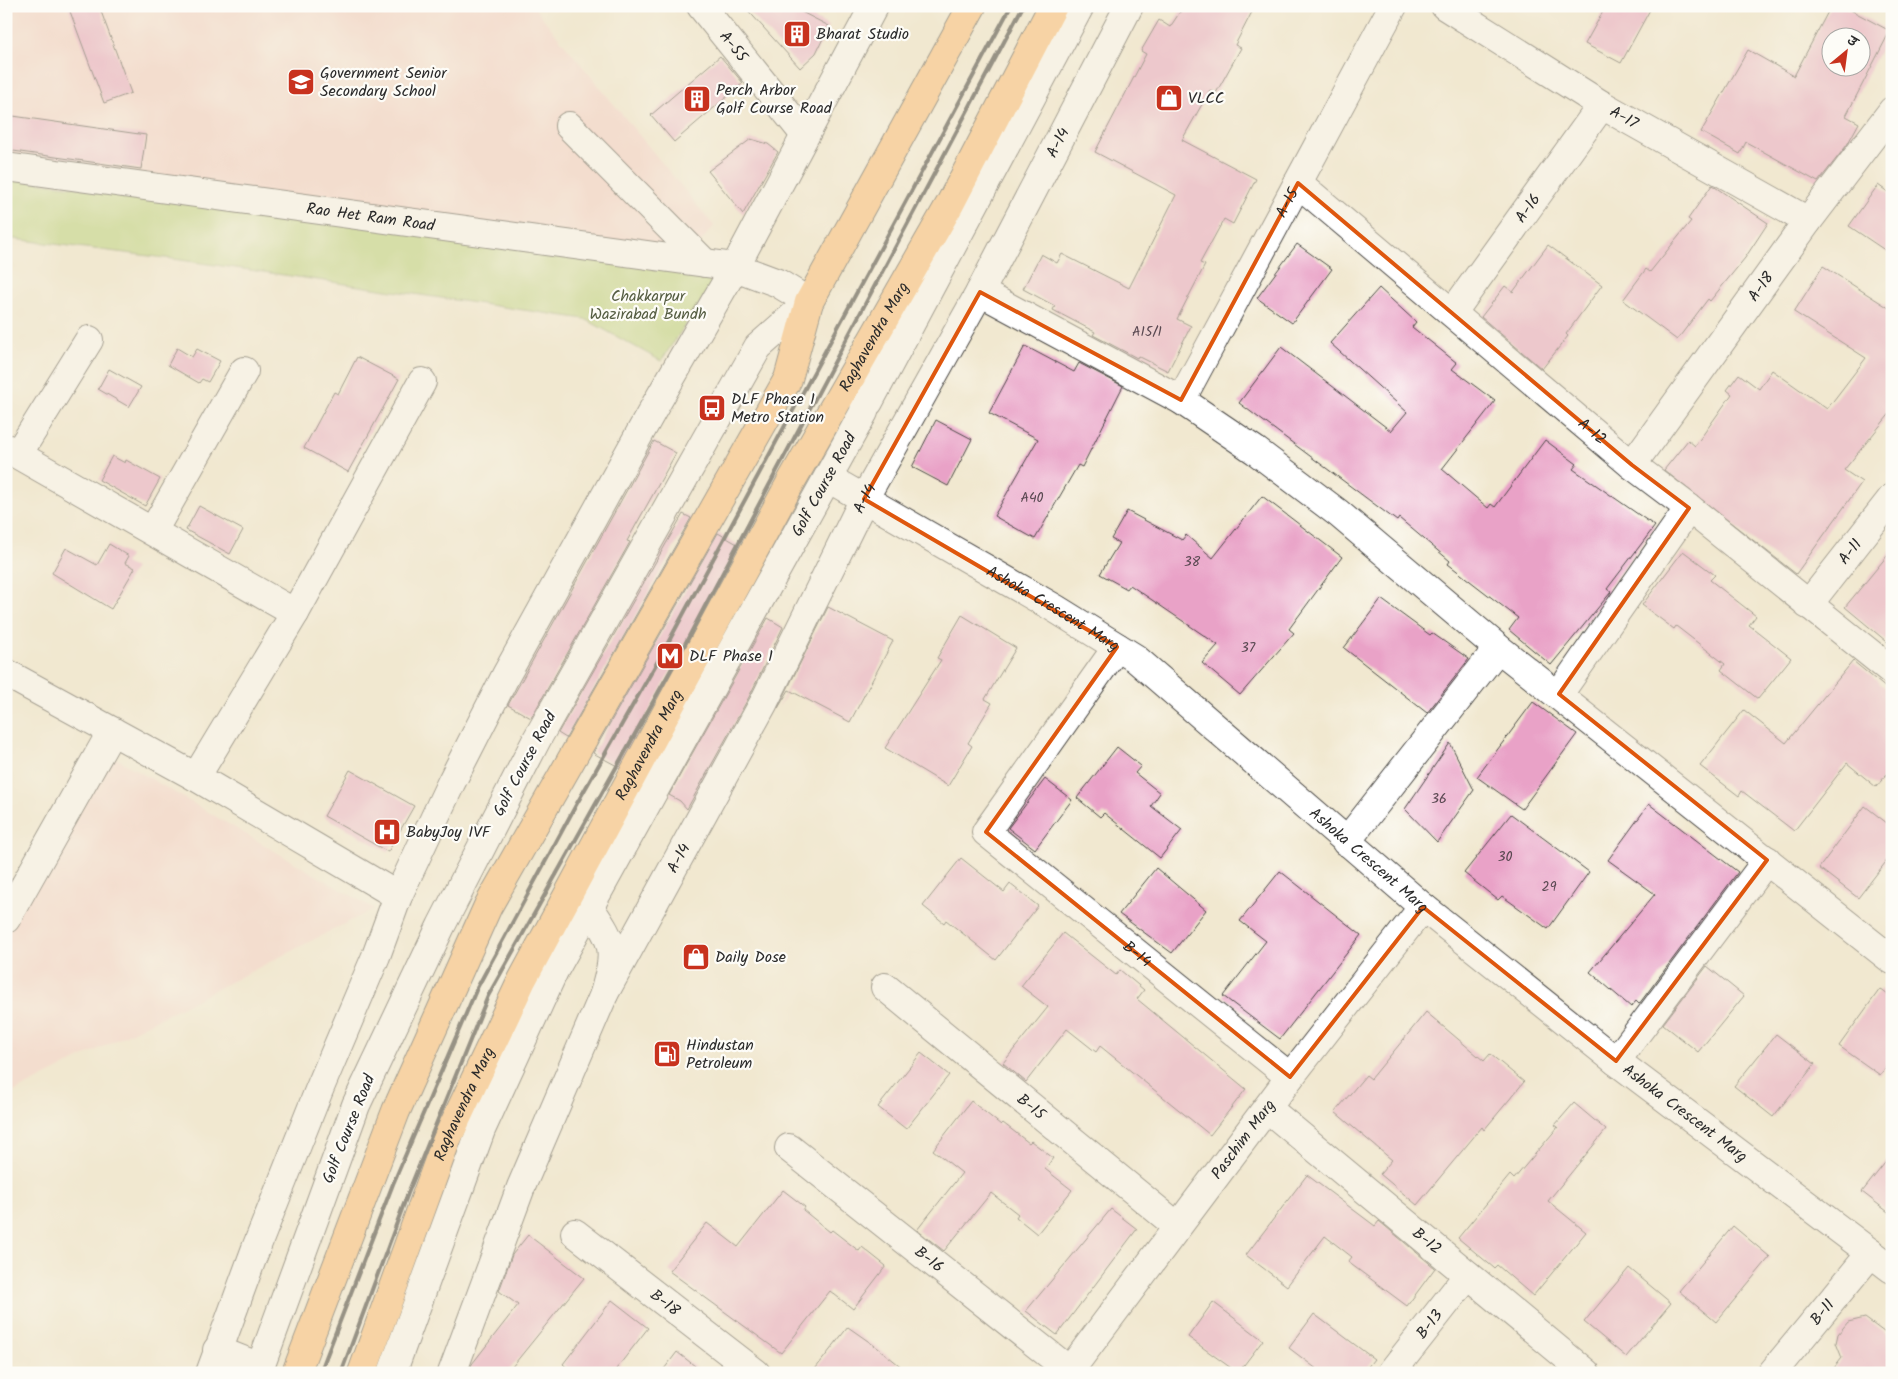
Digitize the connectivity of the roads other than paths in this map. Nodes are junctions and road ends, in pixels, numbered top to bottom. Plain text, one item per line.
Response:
1 (701, 6) edge
2 (874, 6) edge
3 (972, 6) edge
4 (1053, 6) edge
5 (1080, 6) edge
6 (1130, 6) edge
7 (1393, 6) edge
8 (1445, 6) edge
9 (1602, 105) junction
10 (1892, 111) edge
11 (569, 126) dead end
12 (805, 134) junction
13 (6, 167) edge
14 (1298, 184) junction
15 (1808, 221) junction
16 (705, 263) junction
17 (735, 267) junction
18 (980, 292) junction
19 (809, 302) junction
20 (1453, 312) junction
21 (89, 340) dead end
22 (869, 345) junction
23 (244, 370) dead end
24 (422, 382) dead end
25 (1182, 400) junction
26 (864, 412) junction
27 (12, 451) edge
28 (1632, 465) junction
29 (828, 478) junction
30 (1892, 498) edge
31 (864, 499) junction
32 (1689, 508) junction
33 (153, 531) junction
34 (1808, 605) junction
35 (295, 613) junction
36 (1117, 647) junction
37 (1498, 648) junction
38 (1892, 671) edge
39 (6, 673) edge
40 (1559, 694) junction
41 (112, 731) junction
42 (196, 777) junction
43 (1346, 842) junction
44 (1767, 860) junction
45 (398, 896) junction
46 (10, 904) edge
47 (1422, 907) junction
48 (590, 908) junction
49 (1892, 960) edge
50 (885, 987) dead end
51 (604, 994) junction
52 (1616, 1061) junction
53 (1290, 1077) junction
54 (1267, 1108) junction
55 (789, 1148) dead end
56 (1177, 1226) junction
57 (575, 1233) dead end
58 (1882, 1261) edge
59 (1468, 1275) junction
60 (214, 1361) edge
61 (259, 1370) edge
62 (1069, 1372) edge
63 (296, 1373) edge
64 (362, 1373) edge
65 (392, 1373) edge
66 (452, 1373) edge
67 (756, 1373) edge
68 (1391, 1373) edge
69 (1586, 1373) edge
70 (1772, 1373) edge

1 - 12 street, A-55
2 - 12 street
3 - 19 main road
4 - 22 main road, Raghavendra Marg
5 - 26 street
6 - 18 street, A-14
7 - 14 street, A-15
8 - 9 street, A-17
9 - 15 street, A-17
9 - 20 street, A-16
10 - 15 street, A-18
11 - 16 street
12 - 17 street
13 - 16 street, Rao Het Ram Road
14 - 20 street, A-12
14 - 25 street, A-15
15 - 28 street, A-18
16 - 17 street, Rao Het Ram Road
17 - 19 street, Rao Het Ram Road
17 - 45 street
18 - 25 street
18 - 31 street, A-14
19 - 61 street, Golf Course Road
19 - 63 main road
20 - 28 street, A-12
21 - 27 street
22 - 26 street, Golf Course Road
22 - 64 main road, Raghavendra Marg
23 - 33 street
24 - 35 street
25 - 37 street
26 - 29 street, Golf Course Road
27 - 33 street
28 - 32 street, A-12
29 - 31 street, Ashoka Crescent Marg
29 - 48 street, Golf Course Road
30 - 34 street, A-11
31 - 36 street, Ashoka Crescent Marg
31 - 51 street, A-14
32 - 34 street, A-12
32 - 40 street
33 - 35 street
34 - 38 street, A-12
35 - 42 street
36 - 43 street, Ashoka Crescent Marg
36 - 53 street, B-14
37 - 40 street
37 - 43 street
39 - 41 street
40 - 44 street
41 - 42 street
41 - 46 street
42 - 45 street
43 - 47 street, Ashoka Crescent Marg
44 - 49 street
44 - 52 street
45 - 60 street
47 - 52 street, Ashoka Crescent Marg
47 - 53 street, Paschim Marg
48 - 51 street
48 - 65 street, Golf Course Road
50 - 56 street, B-15
51 - 66 street
52 - 58 street, Ashoka Crescent Marg
53 - 54 street, Paschim Marg
54 - 56 street, Paschim Marg
54 - 59 street, B-12
55 - 62 street, B-16
56 - 62 street, Paschim Marg
57 - 67 street, B-18
58 - 70 street, B-11
59 - 68 street, B-13
59 - 69 street, B-12
60 - 61 street

